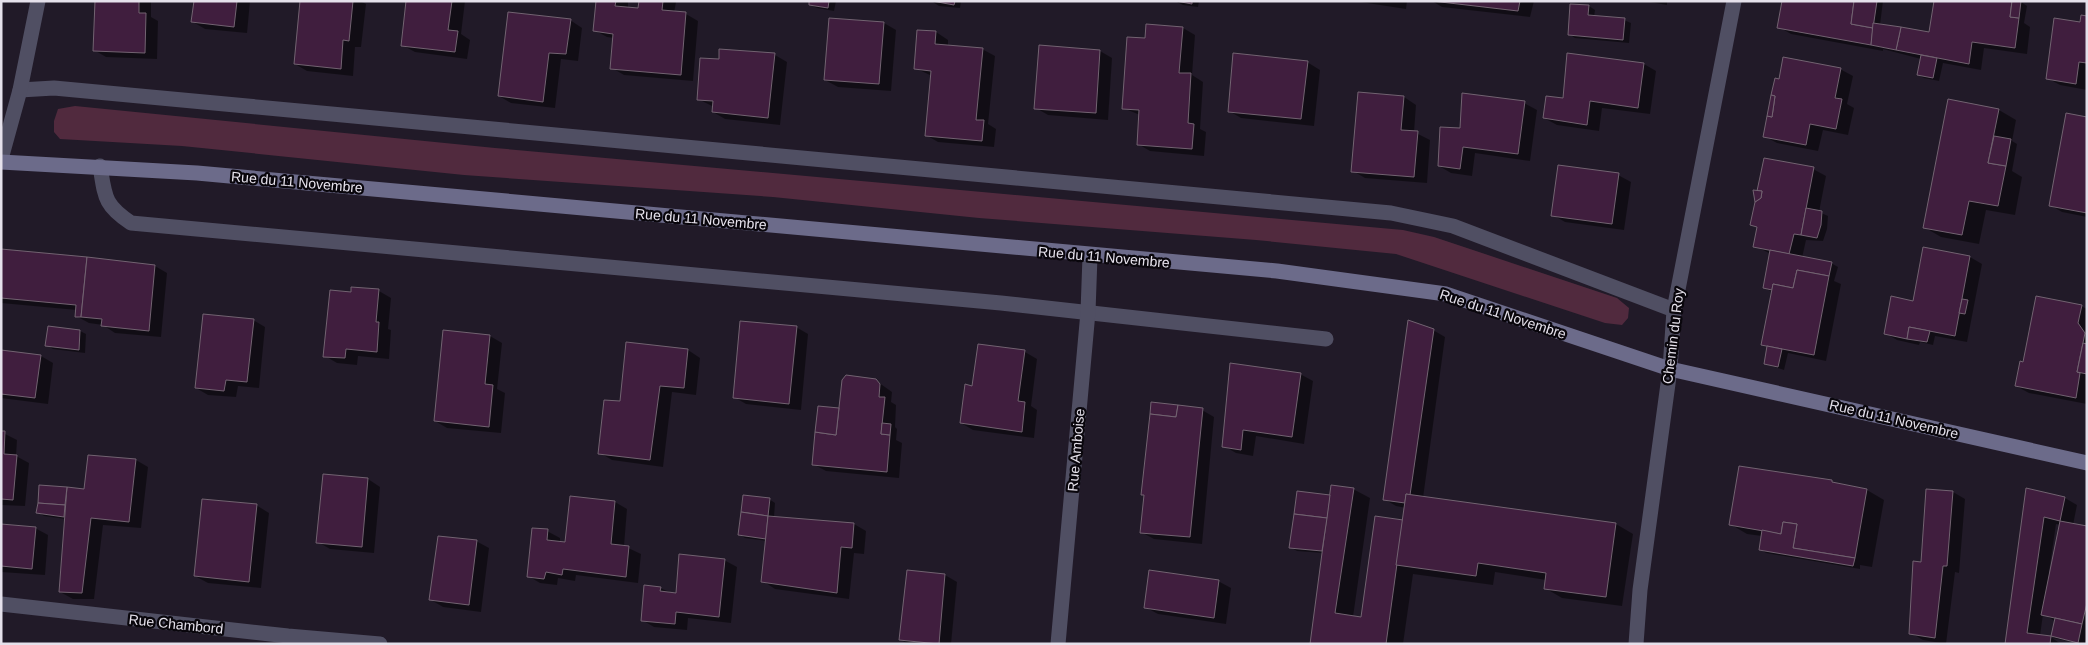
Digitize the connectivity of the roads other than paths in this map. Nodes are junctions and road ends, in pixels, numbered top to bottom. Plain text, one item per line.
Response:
1 (38, 1) edge
2 (1734, 1) edge
3 (20, 90) junction
4 (1, 161) edge
5 (100, 166) junction
6 (1090, 256) junction
7 (1674, 310) junction
8 (1088, 312) junction
9 (1326, 339) dead end
10 (1670, 369) junction
11 (2087, 463) edge
12 (1, 604) edge
13 (227, 630) junction
14 (238, 644) edge
15 (380, 644) edge
16 (1058, 644) edge
17 (1636, 644) edge

1 - 3 street
2 - 7 street, Chemin du Roy
3 - 4 street
3 - 7 street
4 - 5 street, Rue du 11 Novembre
5 - 6 street, Rue du 11 Novembre
5 - 8 street
6 - 8 street, Rue Amboise
6 - 10 street, Rue du 11 Novembre
7 - 10 street, Chemin du Roy
8 - 9 street
8 - 16 street, Rue Amboise
10 - 11 street, Rue du 11 Novembre
10 - 17 street, Chemin du Roy
12 - 13 street, Rue Chambord
13 - 14 street
13 - 15 street, Rue Chambord

